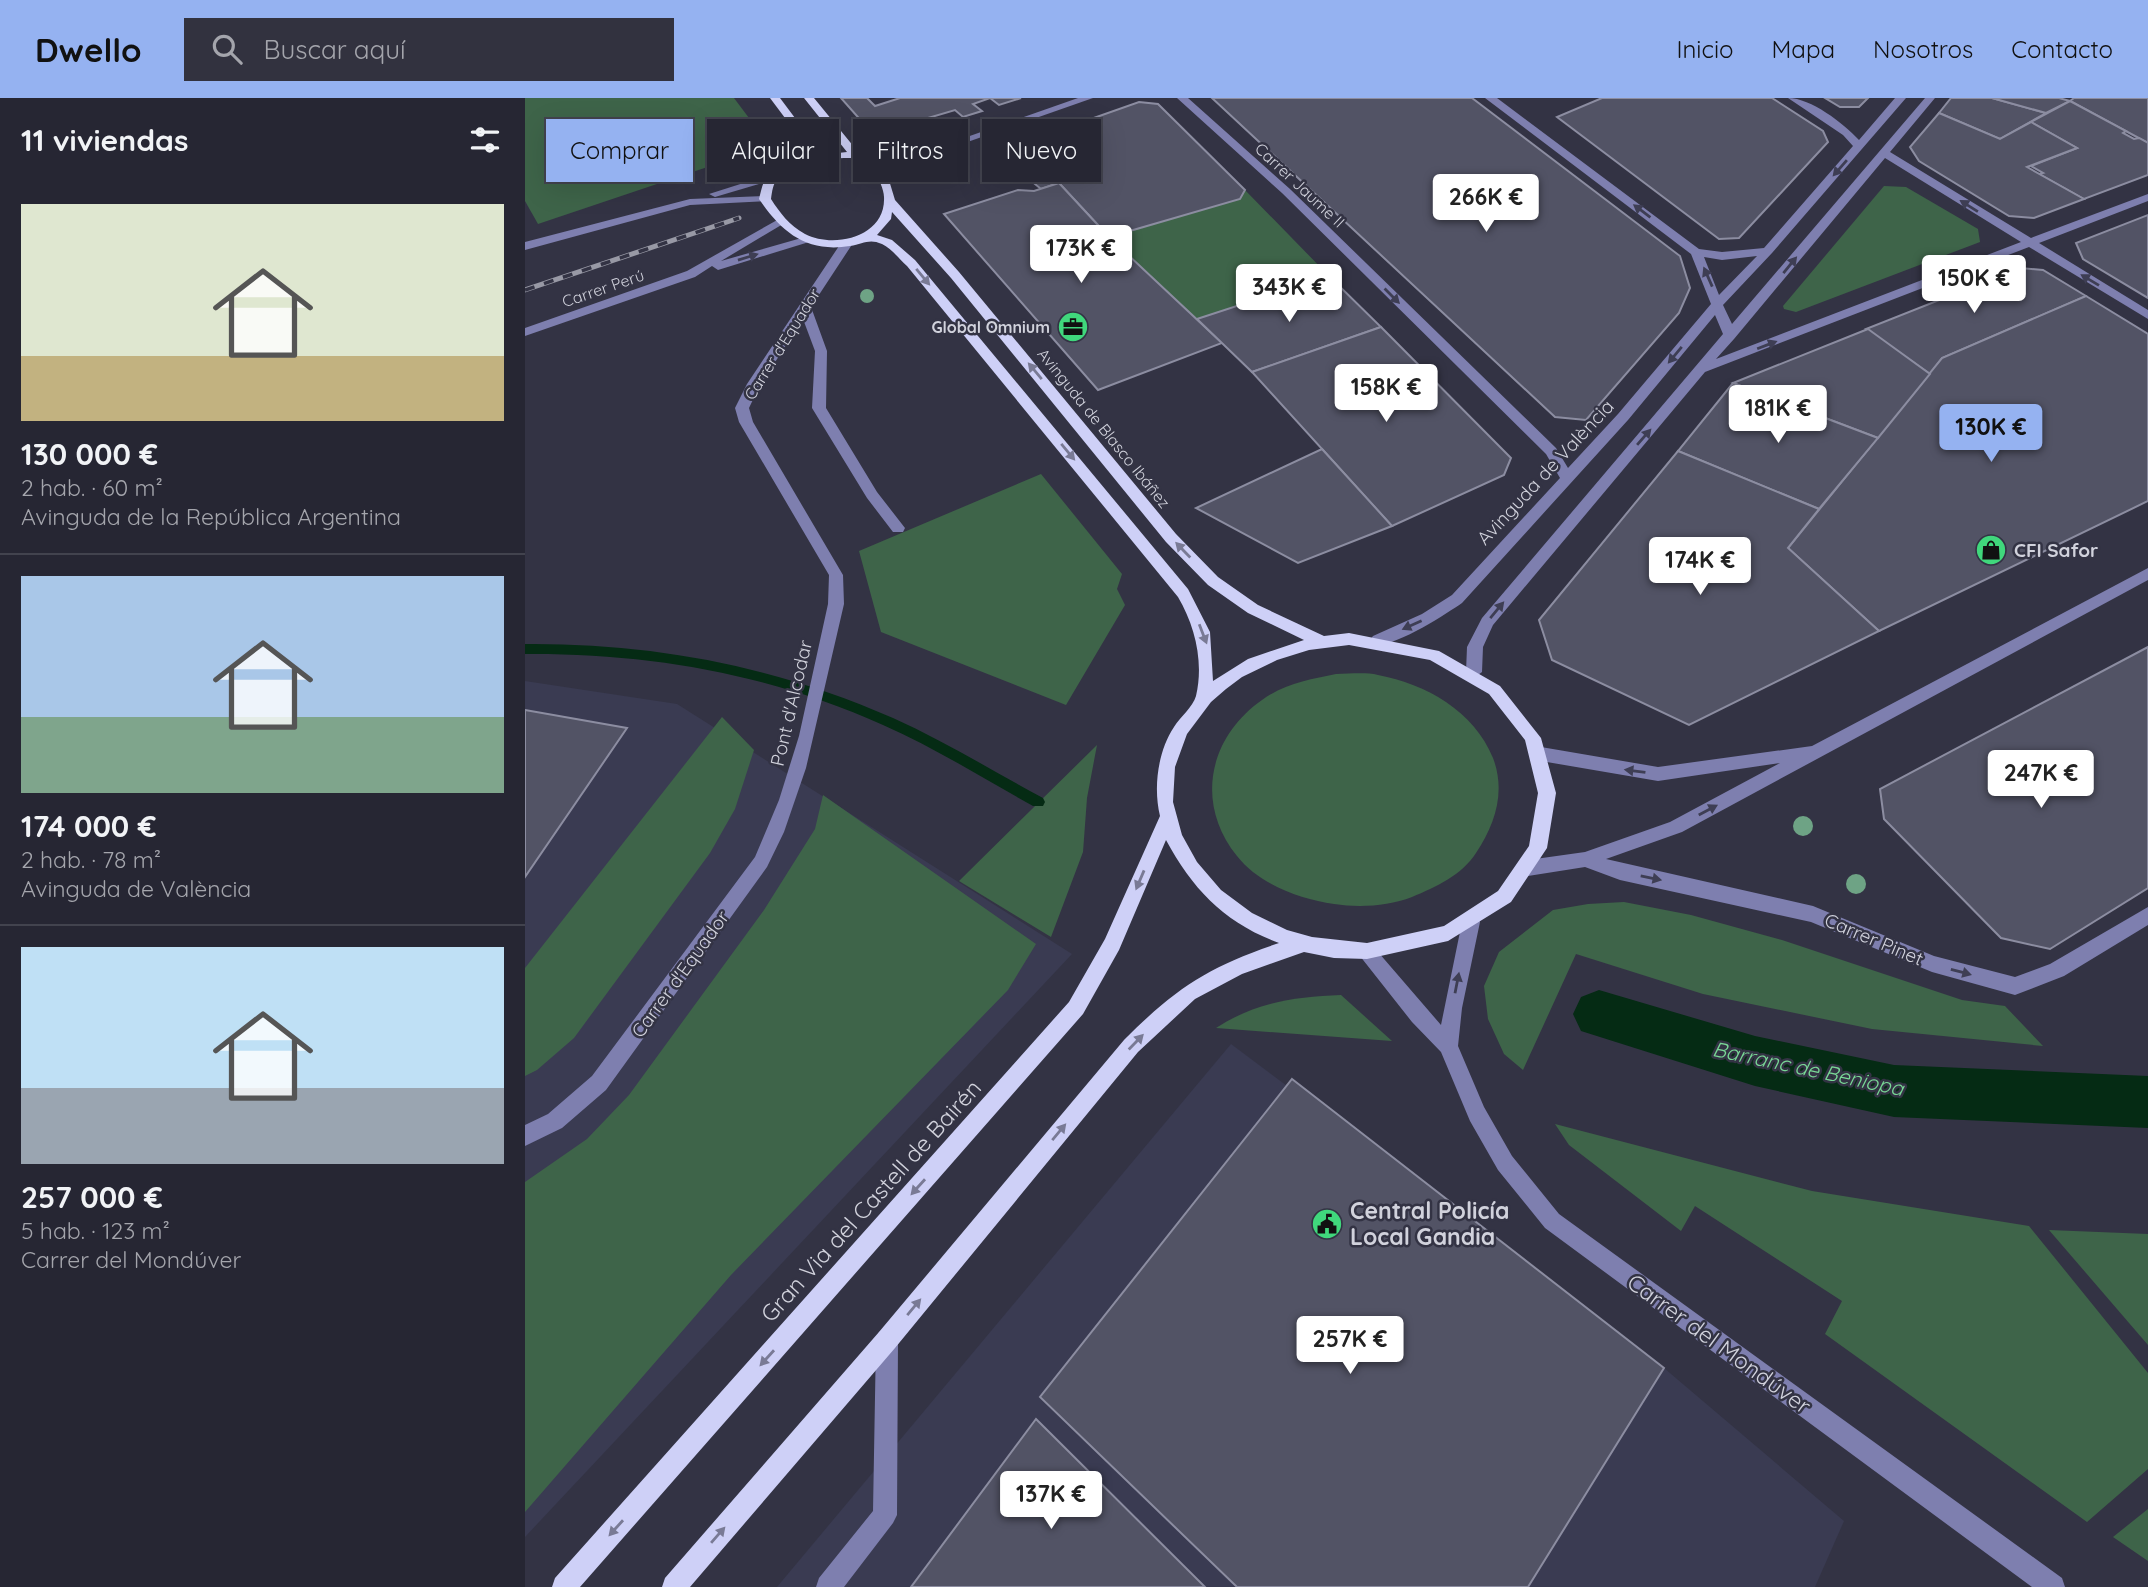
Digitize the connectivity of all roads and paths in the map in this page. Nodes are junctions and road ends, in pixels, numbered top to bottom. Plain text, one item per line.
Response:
1 (775, 98) edge
2 (809, 98) edge
3 (1088, 98) edge
4 (1182, 98) edge
5 (1490, 98) edge
6 (1793, 98) edge
7 (1901, 98) edge
8 (1930, 98) edge
9 (791, 119) edge
10 (968, 139) edge
11 (1859, 146) junction
12 (1882, 152) junction
13 (853, 153) edge
14 (756, 182) edge
15 (770, 182) edge
16 (887, 182) edge
17 (2148, 197) edge
18 (765, 199) junction
19 (690, 202) junction
20 (890, 202) junction
21 (779, 222) junction
22 (870, 237) junction
23 (806, 240) junction
24 (2027, 242) junction
25 (847, 243) junction
26 (525, 246) edge
27 (1768, 251) junction
28 (1696, 252) junction
29 (691, 274) junction
30 (1719, 303) junction
31 (804, 307) junction
32 (2148, 315) edge
33 (525, 332) edge
34 (1730, 336) junction
35 (1703, 369) junction
36 (1567, 478) junction
37 (898, 528) dead end
38 (2148, 573) edge
39 (828, 635) joint
40 (1378, 640) junction
41 (1320, 641) junction
42 (1474, 673) junction
43 (1205, 698) junction
44 (1823, 750) junction
45 (1541, 754) junction
46 (795, 780) joint
47 (1167, 817) junction
48 (1585, 859) junction
49 (1528, 868) junction
50 (2148, 915) edge
51 (1471, 922) junction
52 (1303, 944) junction
53 (1365, 951) junction
54 (1448, 1045) junction
55 (525, 1136) edge
56 (887, 1340) junction
57 (563, 1587) edge
58 (674, 1587) edge
59 (828, 1587) edge
60 (2053, 1587) edge

1 - 9 main road
2 - 13 main road
3 - 10 street
4 -> 36 street, Carrer Jaume II
28 -> 5 street
6 - 11 street
7 - 11 street, Avinguda de València
8 - 12 street
11 -> 27 street, Avinguda de València
24 -> 12 street
34 -> 12 street
14 - 19 street
15 - 18 main road
16 - 20 main road
17 - 24 street
18 - 19 street
18 - 21 main road
19 - 26 street
20 - 22 main road
41 -> 20 main road, Avinguda de Blasco Ibáñez
21 - 23 main road
21 - 29 street, Carrer Perú
22 - 25 main road
22 -> 43 main road
23 - 25 main road
29 -> 23 street, Carrer Perú
32 -> 24 street
35 -> 24 street
25 - 31 street, Carrer d'Equador
27 - 28 street
27 - 30 street, Avinguda de València
30 -> 28 street
29 - 33 street, Carrer Perú
30 - 34 street
30 -> 36 street, Avinguda de València
31 - 37 street
31 - 39 street, Carrer d'Equador
34 - 35 street
42 -> 35 street
36 -> 40 street, Avinguda de València
38 - 44 street
39 - 46 street, Pont d'Alcodar
40 - 41 main road
40 - 42 main road
41 - 43 main road
42 - 45 main road
43 - 47 main road
44 -> 45 street
48 -> 44 street
45 - 49 main road
46 - 55 street, Carrer d'Equador
47 - 52 main road
47 -> 57 main road, Gran Via del Castell de Bairén
48 - 49 street
48 -> 50 street, Carrer Pinet
49 - 51 main road
51 - 53 main road
54 -> 51 street, Carrer del Mondúver
52 - 53 main road
56 -> 52 main road
53 - 54 street, Carrer del Mondúver
54 - 60 street, Carrer del Mondúver
58 -> 56 main road
56 - 59 street

